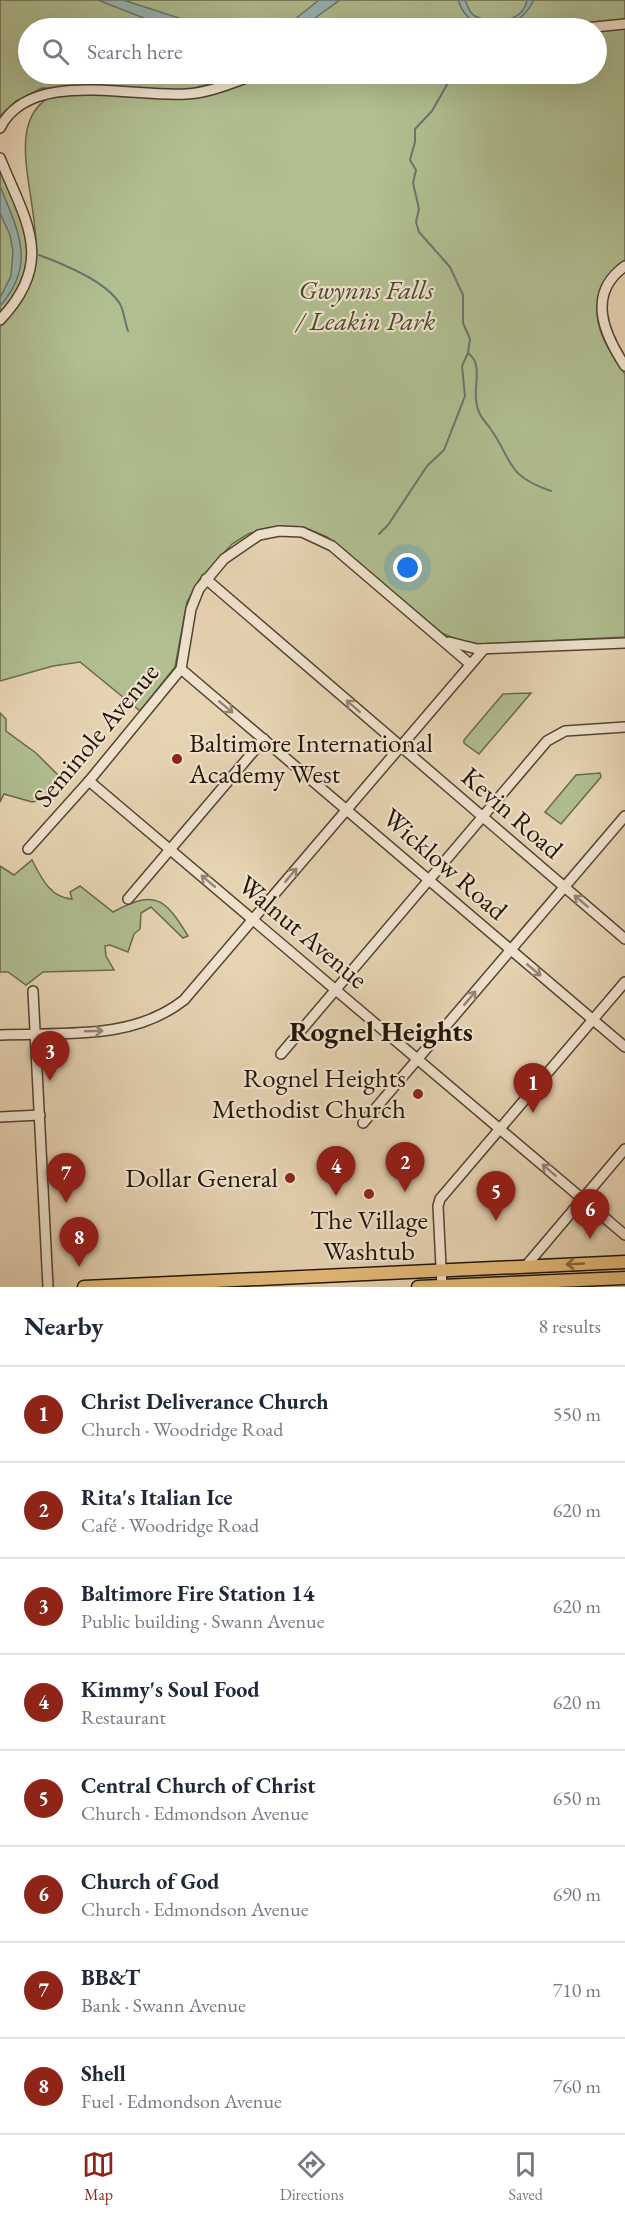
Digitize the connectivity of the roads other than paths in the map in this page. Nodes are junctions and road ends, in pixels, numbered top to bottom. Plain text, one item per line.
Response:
1 (625, 24) edge
2 (607, 26) edge
3 (223, 84) edge
4 (0, 128) edge
5 (0, 158) edge
6 (625, 266) edge
7 (0, 320) edge
8 (625, 366) edge
9 (206, 579) junction
10 (442, 638) junction
11 (625, 643) edge
12 (484, 649) junction
13 (470, 664) junction
14 (181, 669) junction
15 (625, 727) edge
16 (264, 739) junction
17 (401, 747) junction
18 (89, 781) junction
19 (347, 810) junction
20 (482, 816) junction
21 (625, 816) edge
22 (28, 849) dead end
23 (171, 850) junction
24 (428, 879) junction
25 (564, 887) junction
26 (128, 899) dead end
27 (254, 919) junction
28 (625, 939) edge
29 (511, 950) junction
30 (625, 982) edge
31 (336, 988) junction
32 (33, 991) dead end
33 (592, 1020) junction
34 (36, 1034) junction
35 (0, 1035) edge
36 (625, 1047) edge
37 (281, 1054) dead end
38 (418, 1059) junction
39 (40, 1115) junction
40 (0, 1117) edge
41 (363, 1123) dead end
42 (500, 1128) junction
43 (625, 1149) edge
44 (582, 1199) junction
45 (625, 1235) edge
46 (625, 1262) edge
47 (525, 1267) junction
48 (441, 1271) junction
49 (625, 1278) edge
50 (442, 1286) edge
51 (48, 1287) edge
52 (84, 1287) edge
53 (418, 1287) edge

1 - 2 street
3 - 4 street
5 - 7 street
6 - 8 street
9 - 10 street, Seminole Avenue
9 - 14 street, Seminole Avenue
17 -> 9 street, Kevin Road
10 - 12 street
10 - 13 street, Seminole Avenue
11 - 12 street
12 - 13 street
13 - 17 street
14 -> 16 street, Wicklow Road
14 - 18 street, Seminole Avenue
15 - 20 street
16 - 19 street, Wicklow Road
16 - 23 street
17 - 19 street
17 - 20 street, Kevin Road
18 - 22 street, Seminole Avenue
18 - 23 street, Walnut Avenue
19 - 24 street, Wicklow Road
27 -> 19 street
20 - 24 street
20 - 25 street, Kevin Road
21 - 25 street
23 - 26 street
27 -> 23 street, Walnut Avenue
24 - 29 street, Wicklow Road
24 - 31 street
28 -> 25 street, Kevin Road
25 - 29 street
27 - 31 street, Walnut Avenue
34 -> 27 street
29 -> 33 street, Wicklow Road
38 -> 29 street
30 - 33 street
31 - 37 street
31 - 38 street, Walnut Avenue
32 - 34 street
33 - 36 street, Wicklow Road
33 - 42 street
34 - 35 street
34 - 39 street
38 - 41 street
38 - 42 street, Walnut Avenue
39 - 40 street
39 - 51 street
44 -> 42 street, Walnut Avenue
42 - 48 street
43 - 44 street
44 - 45 street, Walnut Avenue
44 - 47 street
46 -> 47 main road
47 - 48 main road
48 - 50 street
48 - 52 main road
49 - 50 main road
50 - 53 main road

